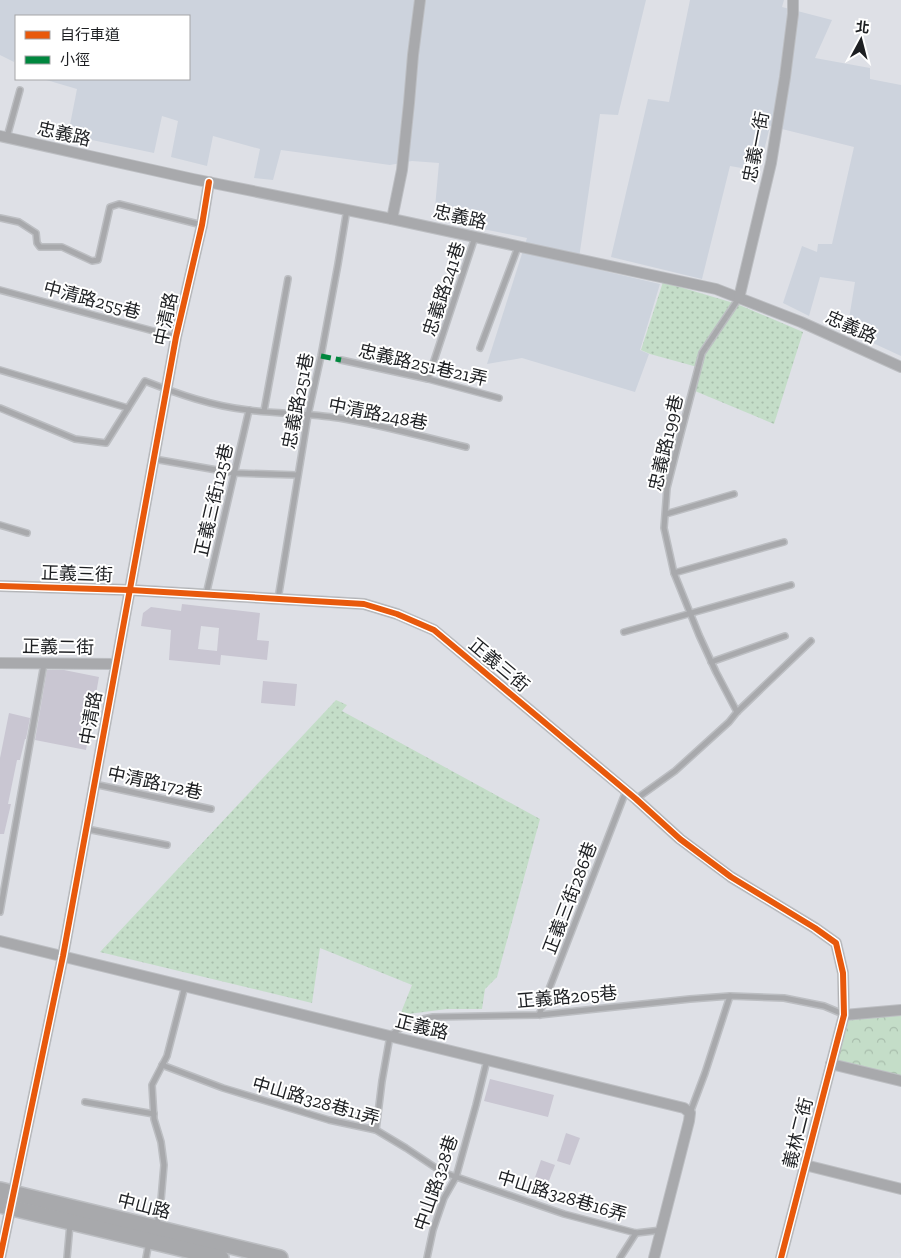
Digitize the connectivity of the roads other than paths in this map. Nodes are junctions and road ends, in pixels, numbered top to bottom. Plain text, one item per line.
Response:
1 (420, 0) edge
2 (793, 0) edge
3 (20, 90) dead end
4 (3, 137) edge
5 (209, 182) junction
6 (347, 209) junction
7 (0, 218) edge
8 (392, 218) junction
9 (202, 225) junction
10 (475, 237) junction
11 (518, 247) junction
12 (288, 279) dead end
13 (0, 290) edge
14 (739, 298) junction
15 (176, 337) junction
16 (480, 348) dead end
17 (341, 360) dead end
18 (901, 367) edge
19 (0, 370) edge
20 (428, 379) junction
21 (167, 389) junction
22 (499, 398) dead end
23 (0, 408) edge
24 (128, 408) junction
25 (249, 410) junction
26 (264, 411) junction
27 (308, 415) junction
28 (466, 447) dead end
29 (154, 459) junction
30 (234, 473) junction
31 (298, 474) junction
32 (734, 494) dead end
33 (666, 514) junction
34 (0, 525) edge
35 (27, 532) dead end
36 (784, 542) dead end
37 (674, 573) junction
38 (791, 585) dead end
39 (0, 586) edge
40 (130, 590) junction
41 (206, 595) junction
42 (278, 599) junction
43 (690, 613) junction
44 (624, 632) dead end
45 (785, 636) dead end
46 (811, 641) dead end
47 (711, 662) junction
48 (0, 663) edge
49 (44, 664) junction
50 (116, 664) junction
51 (737, 712) junction
52 (94, 784) junction
53 (626, 791) junction
54 (636, 799) junction
55 (211, 809) dead end
56 (86, 829) junction
57 (167, 845) dead end
58 (0, 912) edge
59 (0, 941) edge
60 (63, 956) junction
61 (186, 986) junction
62 (730, 996) junction
63 (901, 1010) edge
64 (844, 1014) junction
65 (539, 1015) junction
66 (390, 1036) junction
67 (487, 1060) junction
68 (831, 1064) junction
69 (162, 1065) junction
70 (901, 1081) edge
71 (85, 1102) dead end
72 (690, 1113) junction
73 (154, 1114) junction
74 (376, 1130) junction
75 (805, 1165) junction
76 (456, 1177) junction
77 (901, 1189) edge
78 (6, 1199) edge
79 (70, 1222) junction
80 (662, 1230) junction
81 (636, 1233) junction
82 (153, 1235) junction
83 (0, 1258) edge
84 (67, 1258) edge
85 (146, 1258) edge
86 (221, 1258) edge
87 (280, 1258) edge
88 (427, 1258) edge
89 (620, 1258) edge
90 (654, 1258) edge
91 (781, 1258) edge

1 - 8 street
2 - 14 street, 忠義一街
3 - 4 lane
4 - 5 street, 忠義路
5 - 6 street, 忠義路
5 - 9 street, 中清路
6 - 8 street, 忠義路
6 - 27 lane, 忠義路251巷
7 - 9 lane
8 - 10 street, 忠義路
9 - 15 street, 中清路
10 - 11 street, 忠義路
10 - 20 lane, 忠義路241巷
11 - 14 street, 忠義路
11 - 16 lane
12 - 26 lane
13 - 15 lane, 中清路255巷
14 - 18 street, 忠義路
14 - 33 lane, 忠義路199巷
15 - 21 street, 中清路
17 - 20 lane, 忠義路251巷21弄
19 - 24 lane
20 - 22 lane, 忠義路251巷21弄
21 - 24 lane, 中清路248巷
21 - 25 lane, 中清路248巷
21 - 29 street, 中清路
23 - 24 lane
25 - 26 lane, 中清路248巷
25 - 30 lane, 正義三街125巷
26 - 27 lane, 中清路248巷
27 - 28 lane, 中清路248巷
27 - 31 lane, 忠義路251巷
29 - 30 lane
29 - 40 street, 中清路
30 - 31 lane
30 - 41 lane, 正義三街125巷
31 - 42 lane, 忠義路251巷
32 - 33 lane
33 - 37 lane, 忠義路199巷
34 - 35 lane
36 - 37 lane
37 - 43 lane, 忠義路199巷
38 - 43 lane
39 - 40 street, 正義三街
40 - 41 street, 正義三街
40 - 50 street, 中清路
41 - 42 street, 正義三街
42 - 53 street, 正義三街
43 - 44 lane
43 - 47 lane, 忠義路199巷
45 - 47 lane
46 - 51 lane
47 - 51 lane, 忠義路199巷
48 - 49 street, 正義二街
49 - 50 street, 正義二街
49 - 58 lane
50 - 52 street, 中清路
51 - 54 lane
52 - 55 lane, 中清路172巷
52 - 56 street, 中清路
53 - 54 street, 正義三街
53 - 65 lane, 正義三街286巷
54 - 64 street, 正義三街
56 - 57 lane
56 - 60 street, 中清路
59 - 60 street, 正義路
60 - 61 street, 正義路
60 - 78 street, 中清路
61 - 66 street, 正義路
61 - 69 lane
62 - 64 lane, 正義路205巷
62 - 65 lane, 正義路205巷
62 - 72 lane
63 - 64 street
64 - 68 street, 義林二街
65 - 66 lane, 正義路205巷
66 - 67 street, 正義路
66 - 74 lane
67 - 72 street, 正義路
67 - 76 lane, 中山路328巷
68 - 70 street
68 - 75 street, 義林二街
69 - 73 lane
69 - 74 lane, 中山路328巷11弄
71 - 73 lane
72 - 80 street
73 - 82 lane
74 - 76 lane, 中山路328巷11弄
75 - 77 street
75 - 91 street, 義林二街
76 - 81 lane, 中山路328巷16弄
76 - 88 lane, 中山路328巷
78 - 79 main road, 中山路
78 - 82 main road, 中山路
78 - 83 street, 中清路
79 - 82 main road, 中山路
79 - 84 lane
80 - 81 lane, 中山路328巷16弄
80 - 90 street
81 - 89 lane
82 - 85 lane
82 - 86 main road, 中山路
82 - 87 main road, 中山路

